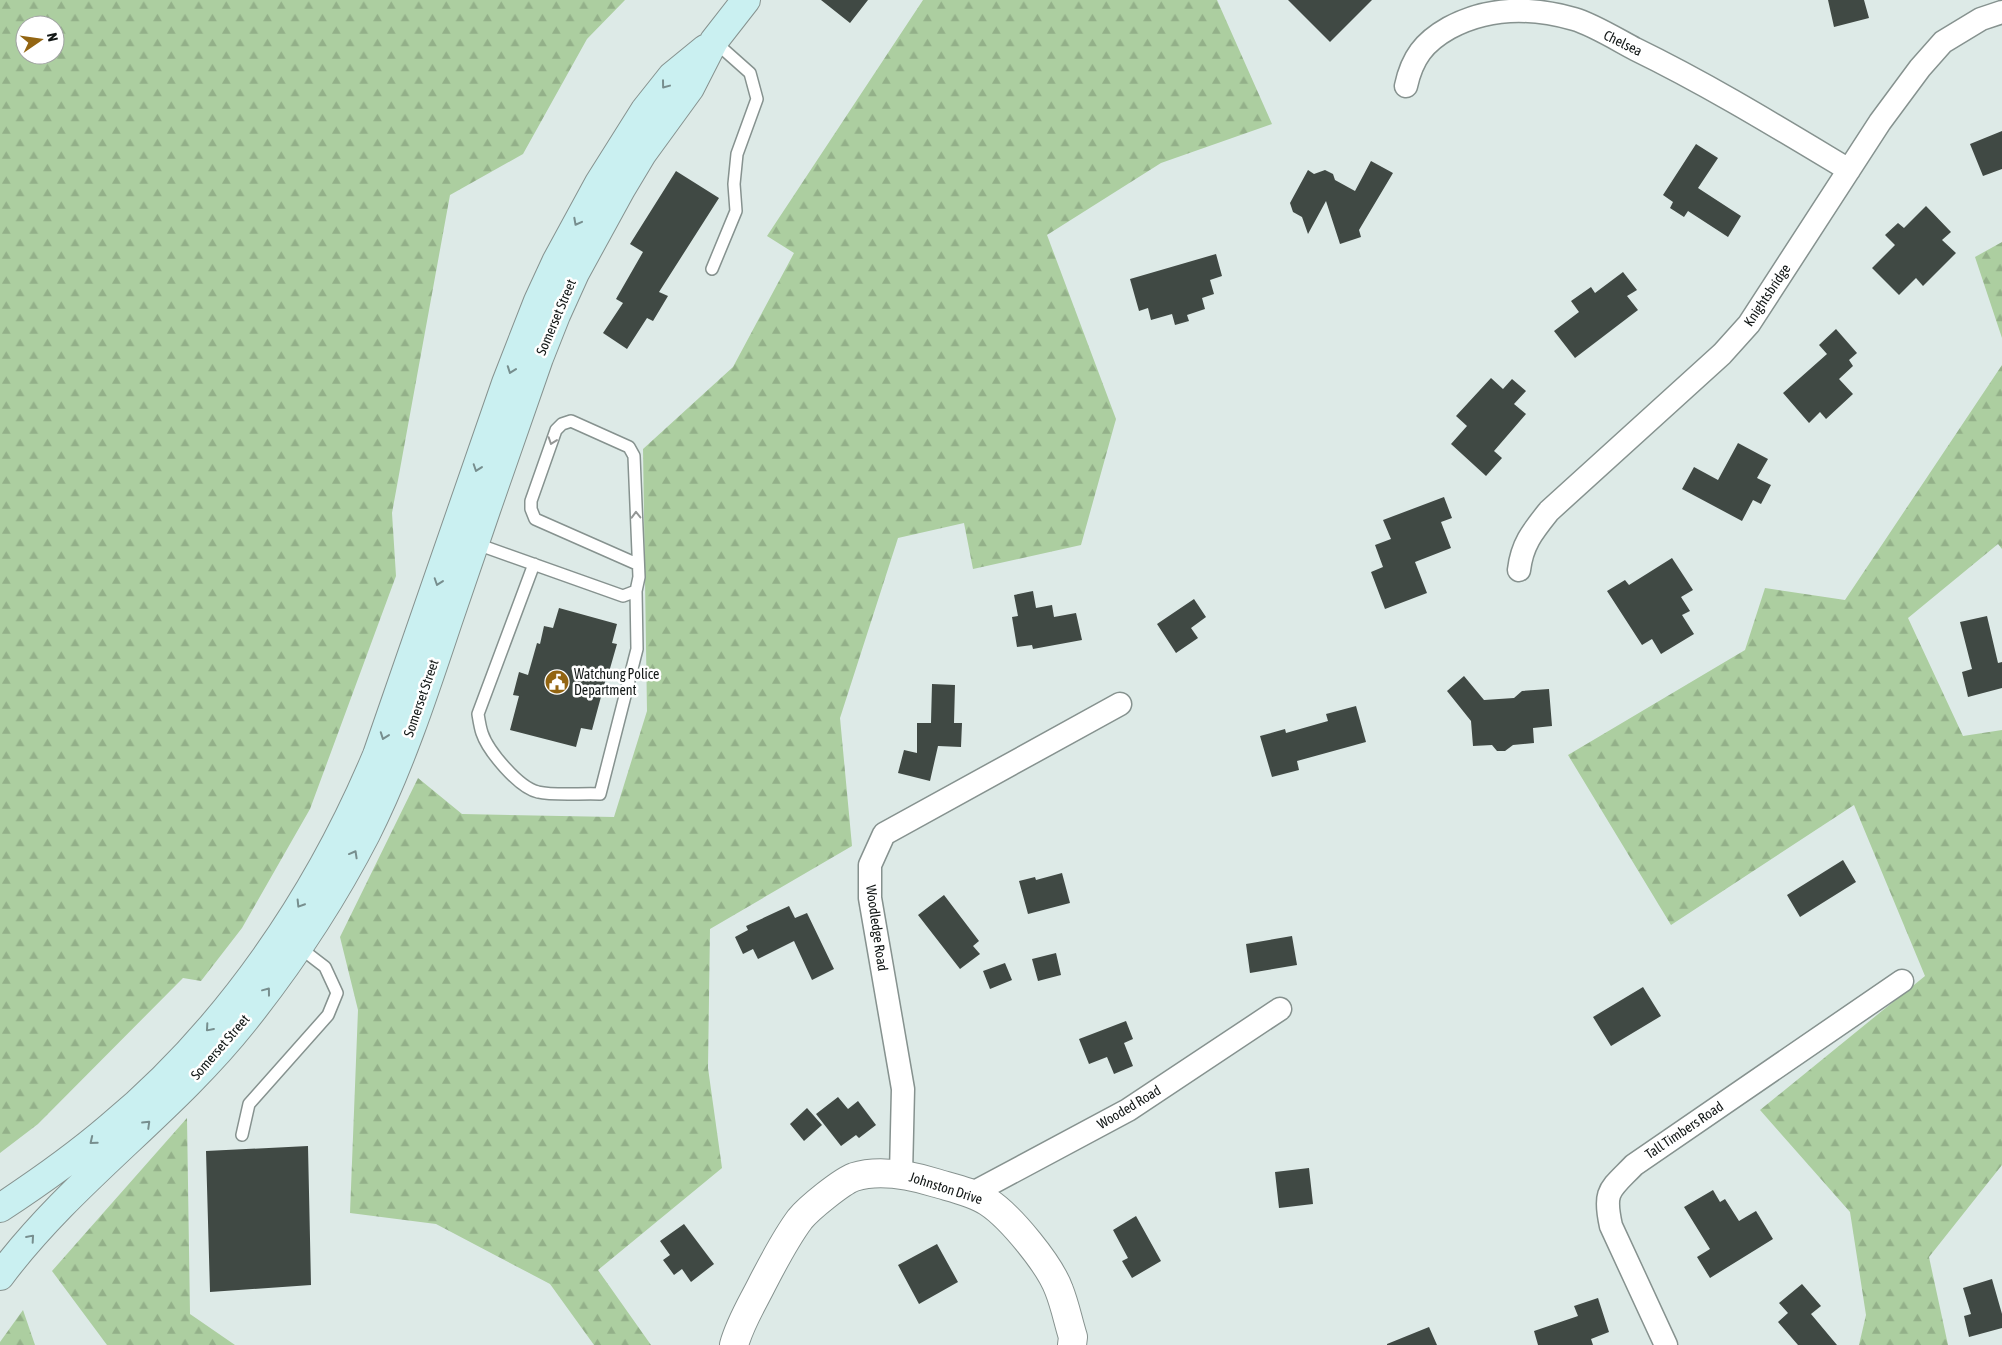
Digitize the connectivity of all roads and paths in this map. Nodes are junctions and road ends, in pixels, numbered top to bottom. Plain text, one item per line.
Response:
1 (746, 0) edge
2 (1999, 8) edge
3 (714, 41) junction
4 (1406, 86) dead end
5 (1849, 170) junction
6 (712, 269) dead end
7 (464, 540) junction
8 (534, 564) junction
9 (637, 564) junction
10 (1519, 570) dead end
11 (636, 591) junction
12 (1120, 704) dead end
13 (290, 941) junction
14 (1902, 981) dead end
15 (1280, 1009) dead end
16 (242, 1135) dead end
17 (902, 1174) junction
18 (971, 1194) junction
19 (0, 1208) edge
20 (0, 1276) edge
21 (734, 1345) edge
22 (1072, 1345) edge
23 (1666, 1345) edge

1 - 3 main road, Somerset Street
2 - 5 street, Knightsbridge
3 - 6 lane
3 - 7 main road, Somerset Street
4 - 5 street, Chelsea
5 - 10 street, Knightsbridge
7 - 8 lane
7 - 13 main road, Somerset Street
8 - 11 lane
8 - 11 lane
9 -> 9 lane
9 - 11 lane
12 - 17 street, Woodledge Road
13 - 16 lane
13 -> 19 main road, Somerset Street
20 -> 13 main road, Somerset Street
14 - 23 street, Tall Timbers Road
15 - 18 street, Wooded Road
17 - 18 street, Johnston Drive
17 - 21 street, Johnston Drive
18 - 22 street, Johnston Drive

